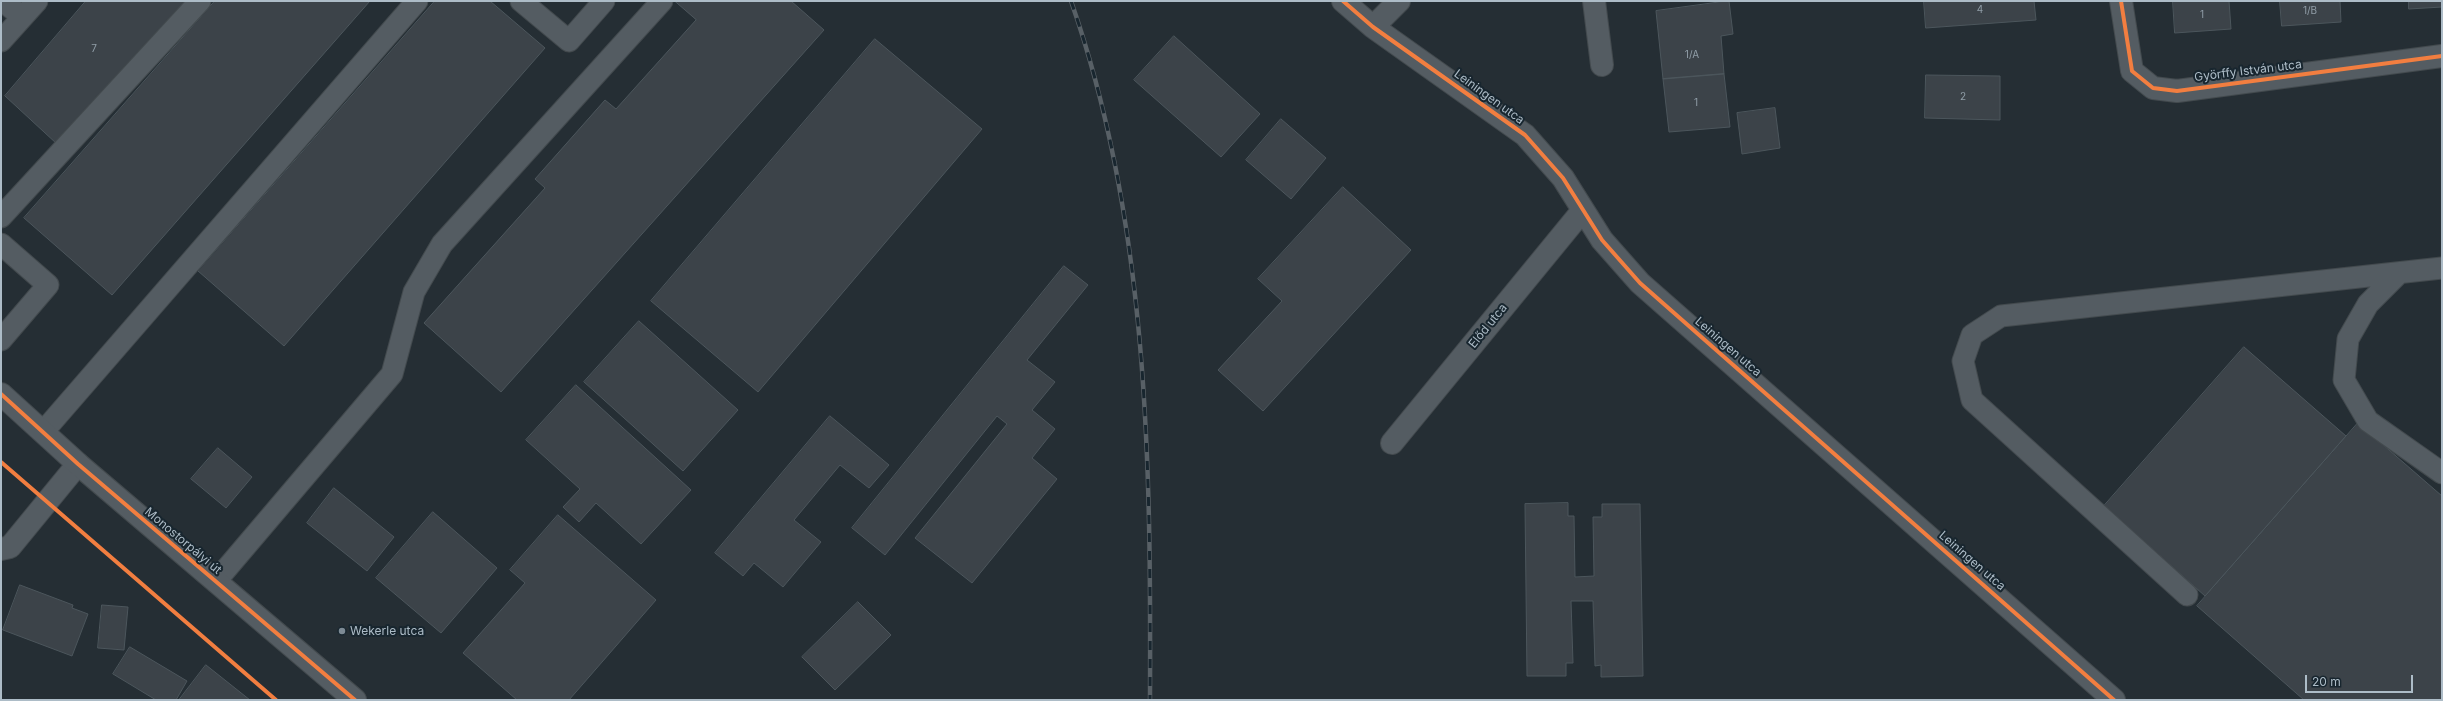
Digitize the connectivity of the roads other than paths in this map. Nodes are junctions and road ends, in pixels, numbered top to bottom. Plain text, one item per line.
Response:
1 (3, 1) edge
2 (37, 1) edge
3 (200, 1) edge
4 (417, 1) edge
5 (521, 1) edge
6 (604, 1) edge
7 (662, 1) edge
8 (1343, 1) edge
9 (1399, 1) edge
10 (1594, 1) edge
11 (2121, 1) edge
12 (22, 17) junction
13 (1374, 27) junction
14 (1, 42) edge
15 (2442, 56) edge
16 (1602, 65) dead end
17 (1583, 210) junction
18 (1, 217) edge
19 (1, 244) edge
20 (2442, 268) edge
21 (2399, 273) junction
22 (1, 340) edge
23 (1, 394) edge
24 (43, 432) junction
25 (1392, 443) dead end
26 (78, 464) junction
27 (2442, 473) edge
28 (1, 549) edge
29 (216, 581) junction
30 (2187, 595) dead end
31 (355, 700) edge
32 (2114, 700) edge

1 - 12 lane
2 - 12 lane
3 - 18 lane
4 - 24 lane
5 - 6 lane
7 - 29 lane
8 - 13 street, Leiningen utca
9 - 13 street
10 - 16 street
11 - 15 street, Györffy István utca
12 - 14 lane
13 - 17 street, Leiningen utca
17 - 25 street, Előd utca
17 - 32 street, Leiningen utca
19 - 22 lane
20 - 21 lane
21 - 27 lane
21 - 30 lane
23 - 24 street, Monostorpályi út
24 - 26 street, Monostorpályi út
26 - 28 street
26 - 29 street, Monostorpályi út
29 - 31 street, Monostorpályi út

